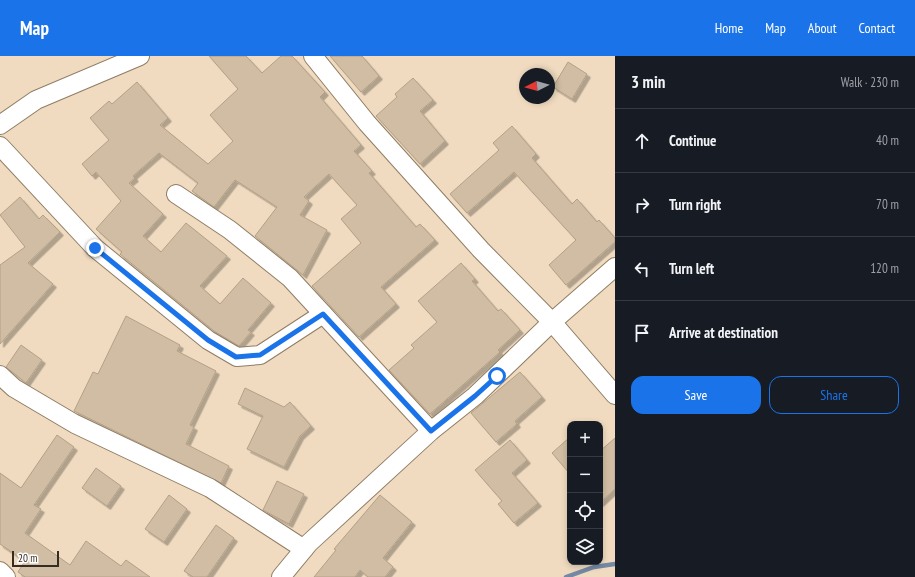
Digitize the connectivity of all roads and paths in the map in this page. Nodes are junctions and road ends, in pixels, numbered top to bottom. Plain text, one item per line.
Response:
1 (140, 56) edge
2 (313, 56) edge
3 (0, 125) edge
4 (0, 146) edge
5 (176, 194) dead end
6 (615, 267) edge
7 (323, 314) junction
8 (552, 322) junction
9 (0, 375) edge
10 (615, 395) edge
11 (431, 431) junction
12 (304, 549) junction
13 (0, 571) edge
14 (6, 577) edge
15 (281, 577) edge

1 - 3 street
2 - 8 street
4 - 7 street
5 - 7 street
6 - 8 street
7 - 11 street
8 - 10 street
8 - 11 street
9 - 12 street
11 - 12 street
12 - 15 street
13 - 14 street

